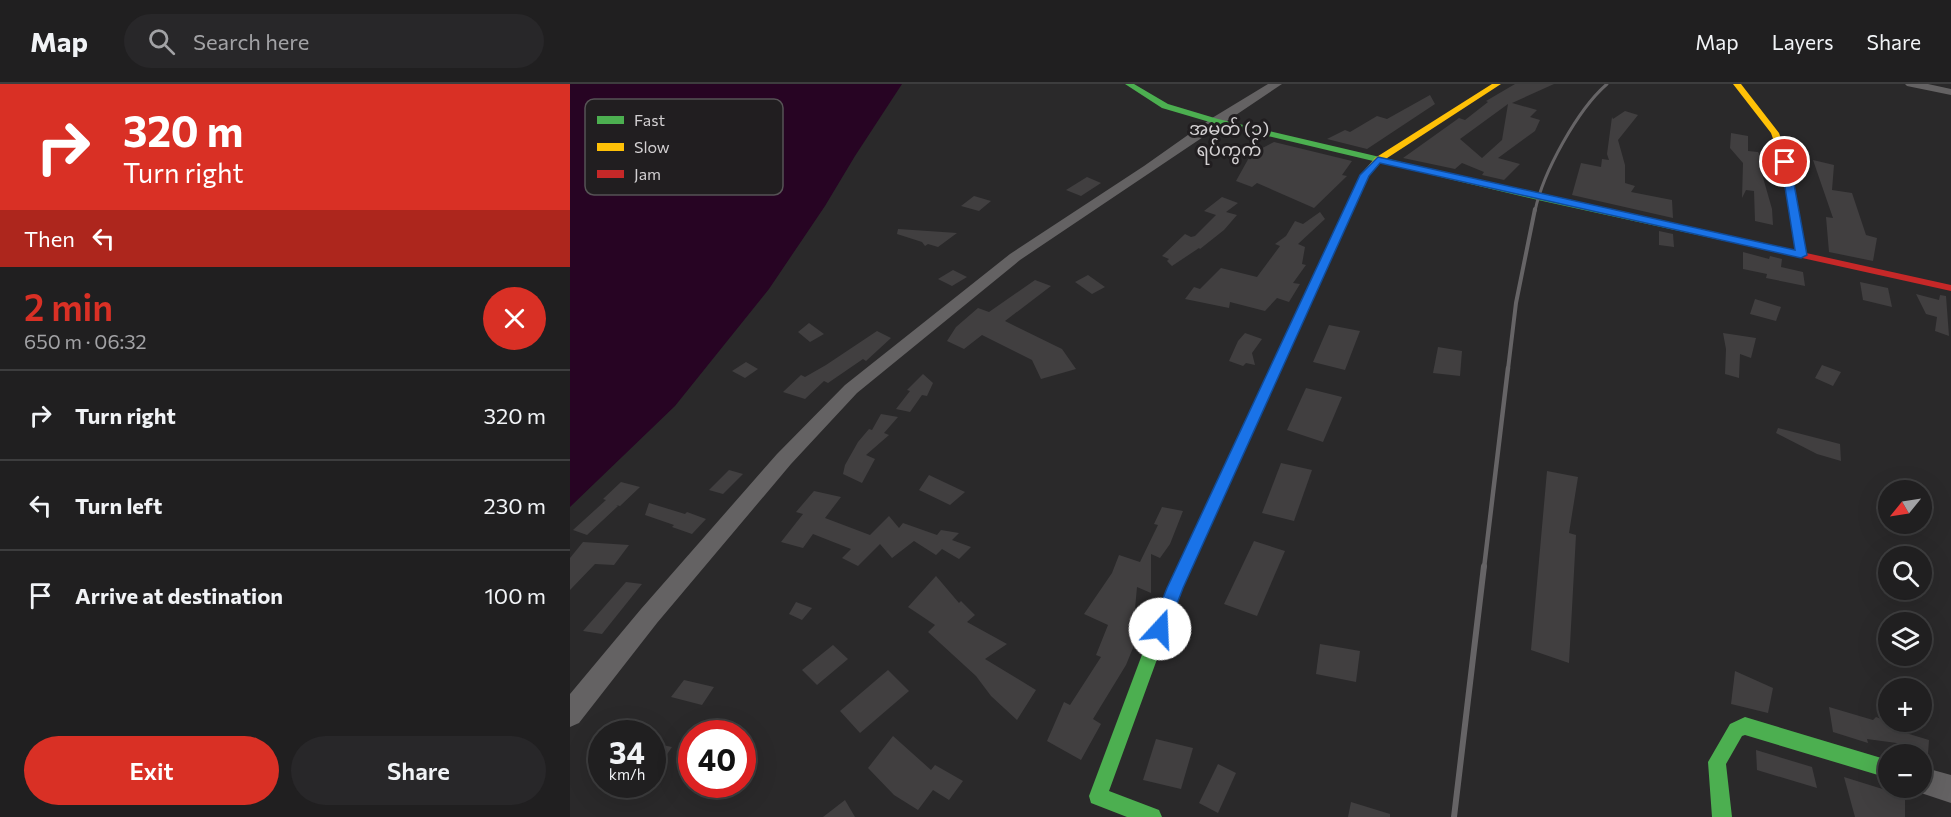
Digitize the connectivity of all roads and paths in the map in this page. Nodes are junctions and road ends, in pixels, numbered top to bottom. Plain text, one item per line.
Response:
1 (1129, 84) edge
2 (1276, 84) edge
3 (1497, 84) edge
4 (1737, 84) edge
5 (1911, 84) edge
6 (1951, 92) edge
7 (1216, 121) junction
8 (1378, 160) junction
9 (1801, 255) junction
10 (1951, 288) edge
11 (570, 714) edge
12 (1878, 766) edge
13 (1932, 783) edge
14 (1951, 789) edge
15 (1152, 817) edge
16 (1722, 817) edge

1 - 7 street
2 - 7 street
3 - 8 street
4 - 9 street
5 - 6 street
7 - 8 street
7 - 11 street
8 - 9 street
8 - 15 street
9 - 10 street
12 - 16 street
13 - 14 street

